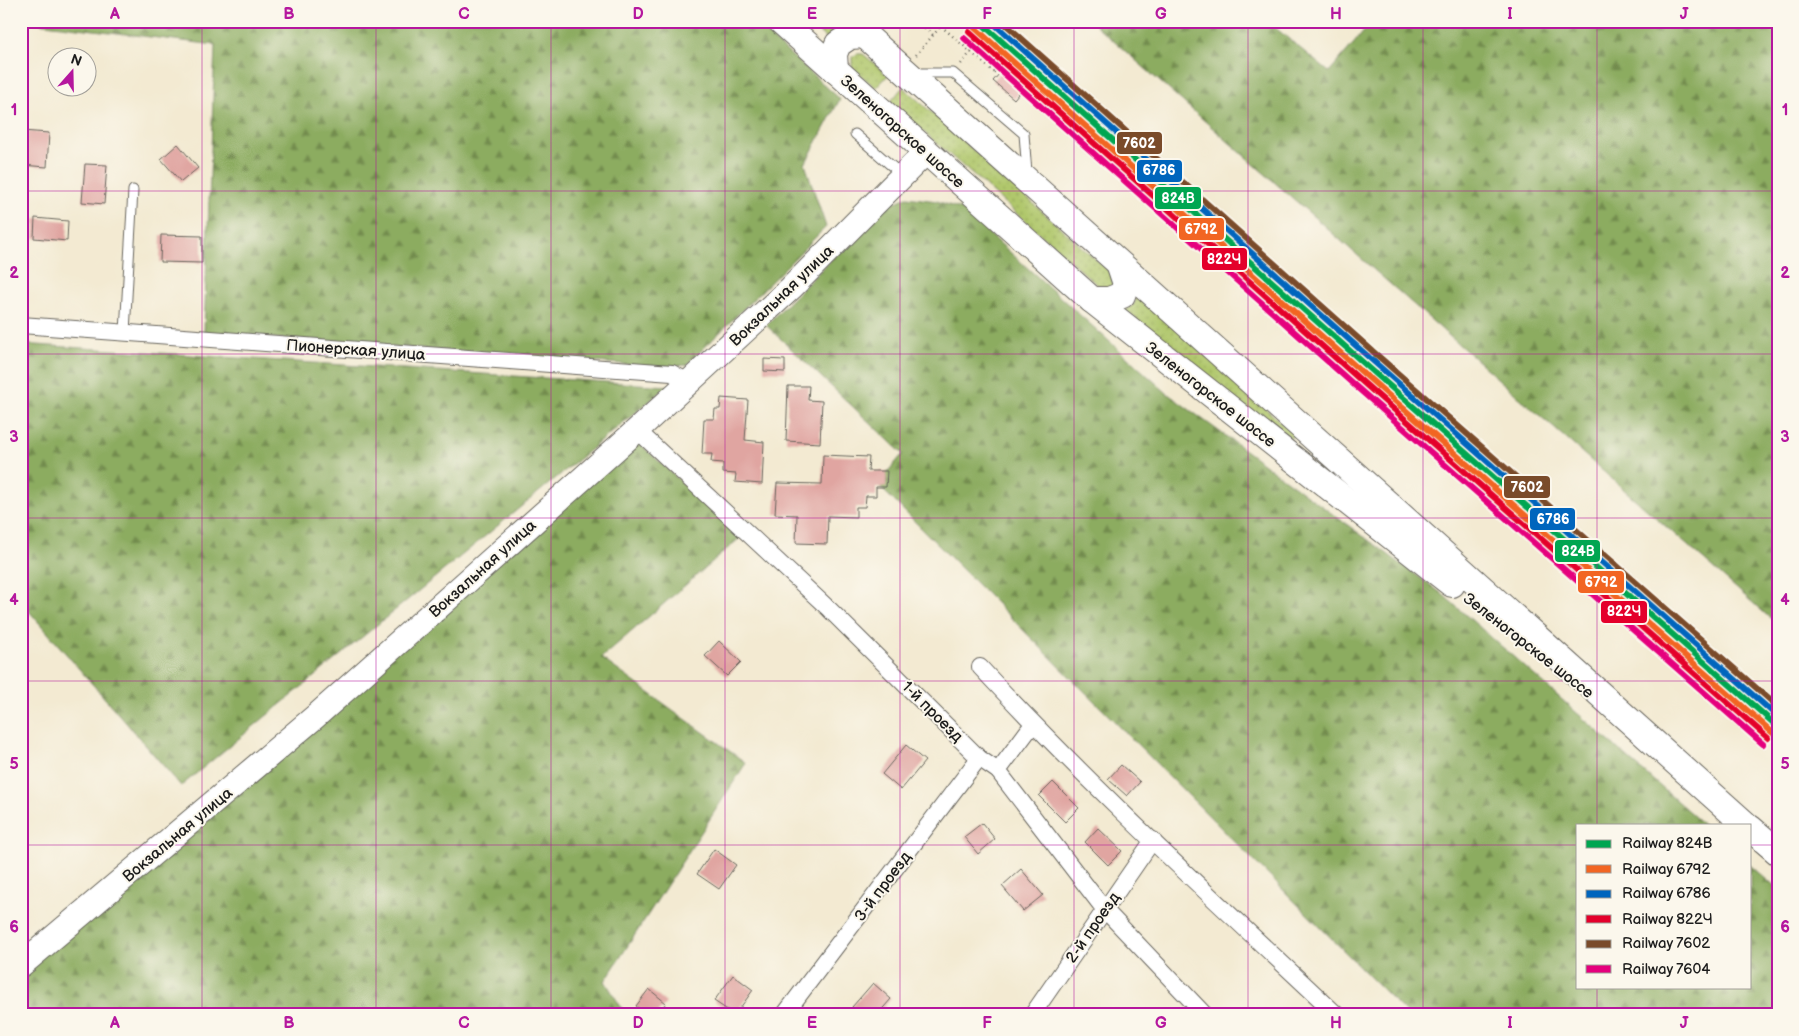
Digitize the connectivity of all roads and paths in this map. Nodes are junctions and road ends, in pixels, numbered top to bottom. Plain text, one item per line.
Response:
1 (781, 21) edge
2 (917, 21) edge
3 (935, 21) edge
4 (941, 26) junction
5 (857, 28) edge
6 (933, 35) junction
7 (971, 52) junction
8 (835, 70) junction
9 (906, 72) junction
10 (953, 73) junction
11 (1018, 74) dead end
12 (854, 134) dead end
13 (926, 152) junction
14 (902, 175) junction
15 (1027, 181) junction
16 (134, 190) dead end
17 (1120, 266) junction
18 (1092, 300) junction
19 (21, 326) edge
20 (125, 332) junction
21 (688, 382) junction
22 (636, 430) junction
23 (980, 667) dead end
24 (1033, 724) junction
25 (1658, 748) junction
26 (980, 758) junction
27 (998, 771) junction
28 (1745, 824) edge
29 (1752, 830) edge
30 (1153, 840) junction
31 (1778, 852) edge
32 (1104, 909) junction
33 (21, 965) edge
34 (784, 1015) edge
35 (1032, 1015) edge
36 (1204, 1015) edge
37 (1337, 1015) edge

1 - 8 main road, Зеленогорское шоссе
2 - 6 path
3 - 4 path
4 - 6 path
4 - 7 path
5 - 8 main road
5 - 9 main road, Зеленогорское шоссе
6 - 9 path
7 - 10 path
7 - 11 path
8 - 13 main road, Зеленогорское шоссе
9 - 10 lane
9 - 15 main road, Зеленогорское шоссе
10 - 15 lane
12 - 14 lane
13 - 14 street, Вокзальная улица
13 - 18 main road, Зеленогорское шоссе
14 - 21 street, Вокзальная улица
15 - 17 main road, Зеленогорское шоссе
16 - 20 lane
17 - 18 main road
17 - 25 main road, Зеленогорское шоссе
18 - 25 main road, Зеленогорское шоссе
19 - 20 street, Пионерская улица
20 - 21 street, Пионерская улица
21 - 22 street, Вокзальная улица
22 - 26 street, 1-й проезд
22 - 33 street, Вокзальная улица
23 - 24 street
24 - 27 street
24 - 30 street
25 - 28 main road, Зеленогорское шоссе
26 - 27 street, 1-й проезд
26 - 34 street, 3-й проезд
27 - 32 street, 1-й проезд
29 - 31 main road
30 - 32 street, 2-й проезд
30 - 37 street
32 - 35 street, 2-й проезд
32 - 36 street, 1-й проезд

